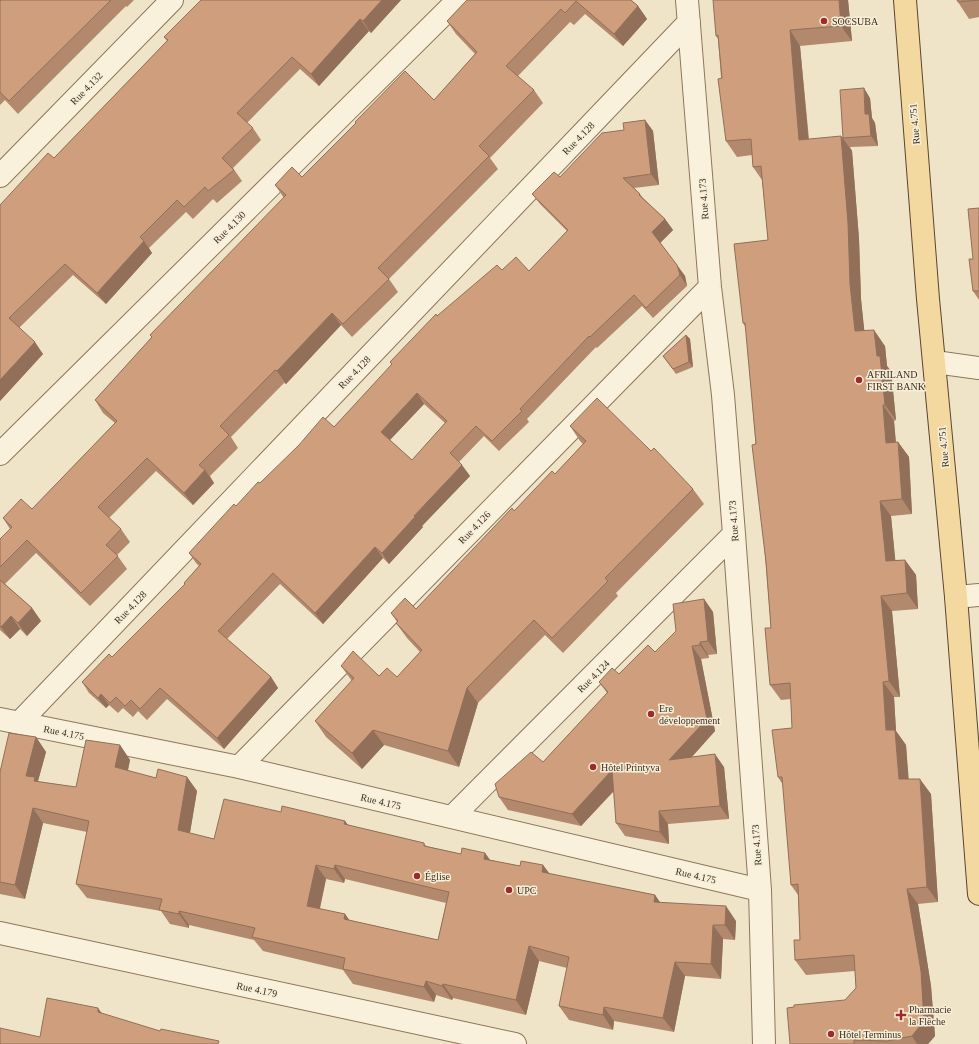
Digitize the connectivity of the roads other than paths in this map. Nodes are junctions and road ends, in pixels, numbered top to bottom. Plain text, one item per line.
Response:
1 (172, 0) edge
2 (458, 0) edge
3 (687, 0) edge
4 (904, 0) edge
5 (689, 22) junction
6 (0, 176) edge
7 (710, 287) junction
8 (935, 362) junction
9 (979, 368) edge
10 (0, 454) edge
11 (734, 534) junction
12 (979, 595) edge
13 (956, 597) junction
14 (10, 721) edge
15 (238, 767) junction
16 (452, 817) junction
17 (976, 818) edge
18 (760, 890) junction
19 (979, 894) edge
20 (0, 933) edge
21 (515, 1044) edge
22 (764, 1044) edge

1 - 6 street, Rue 4.132
2 - 10 street, Rue 4.130
3 - 5 street, Rue 4.173
4 - 8 main road, Rue 4.751
5 - 7 street, Rue 4.173
5 - 14 street, Rue 4.128
7 - 11 street, Rue 4.173
7 - 15 street, Rue 4.126
8 - 9 street
8 - 13 main road, Rue 4.751
11 - 16 street, Rue 4.124
11 - 18 street, Rue 4.173
12 - 13 street
13 - 17 main road, Rue 4.751
14 - 15 street, Rue 4.175
15 - 16 street, Rue 4.175
16 - 18 street, Rue 4.175
17 - 19 main road, Rue 4.751
18 - 22 street, Rue 4.173
20 - 21 street, Rue 4.179

